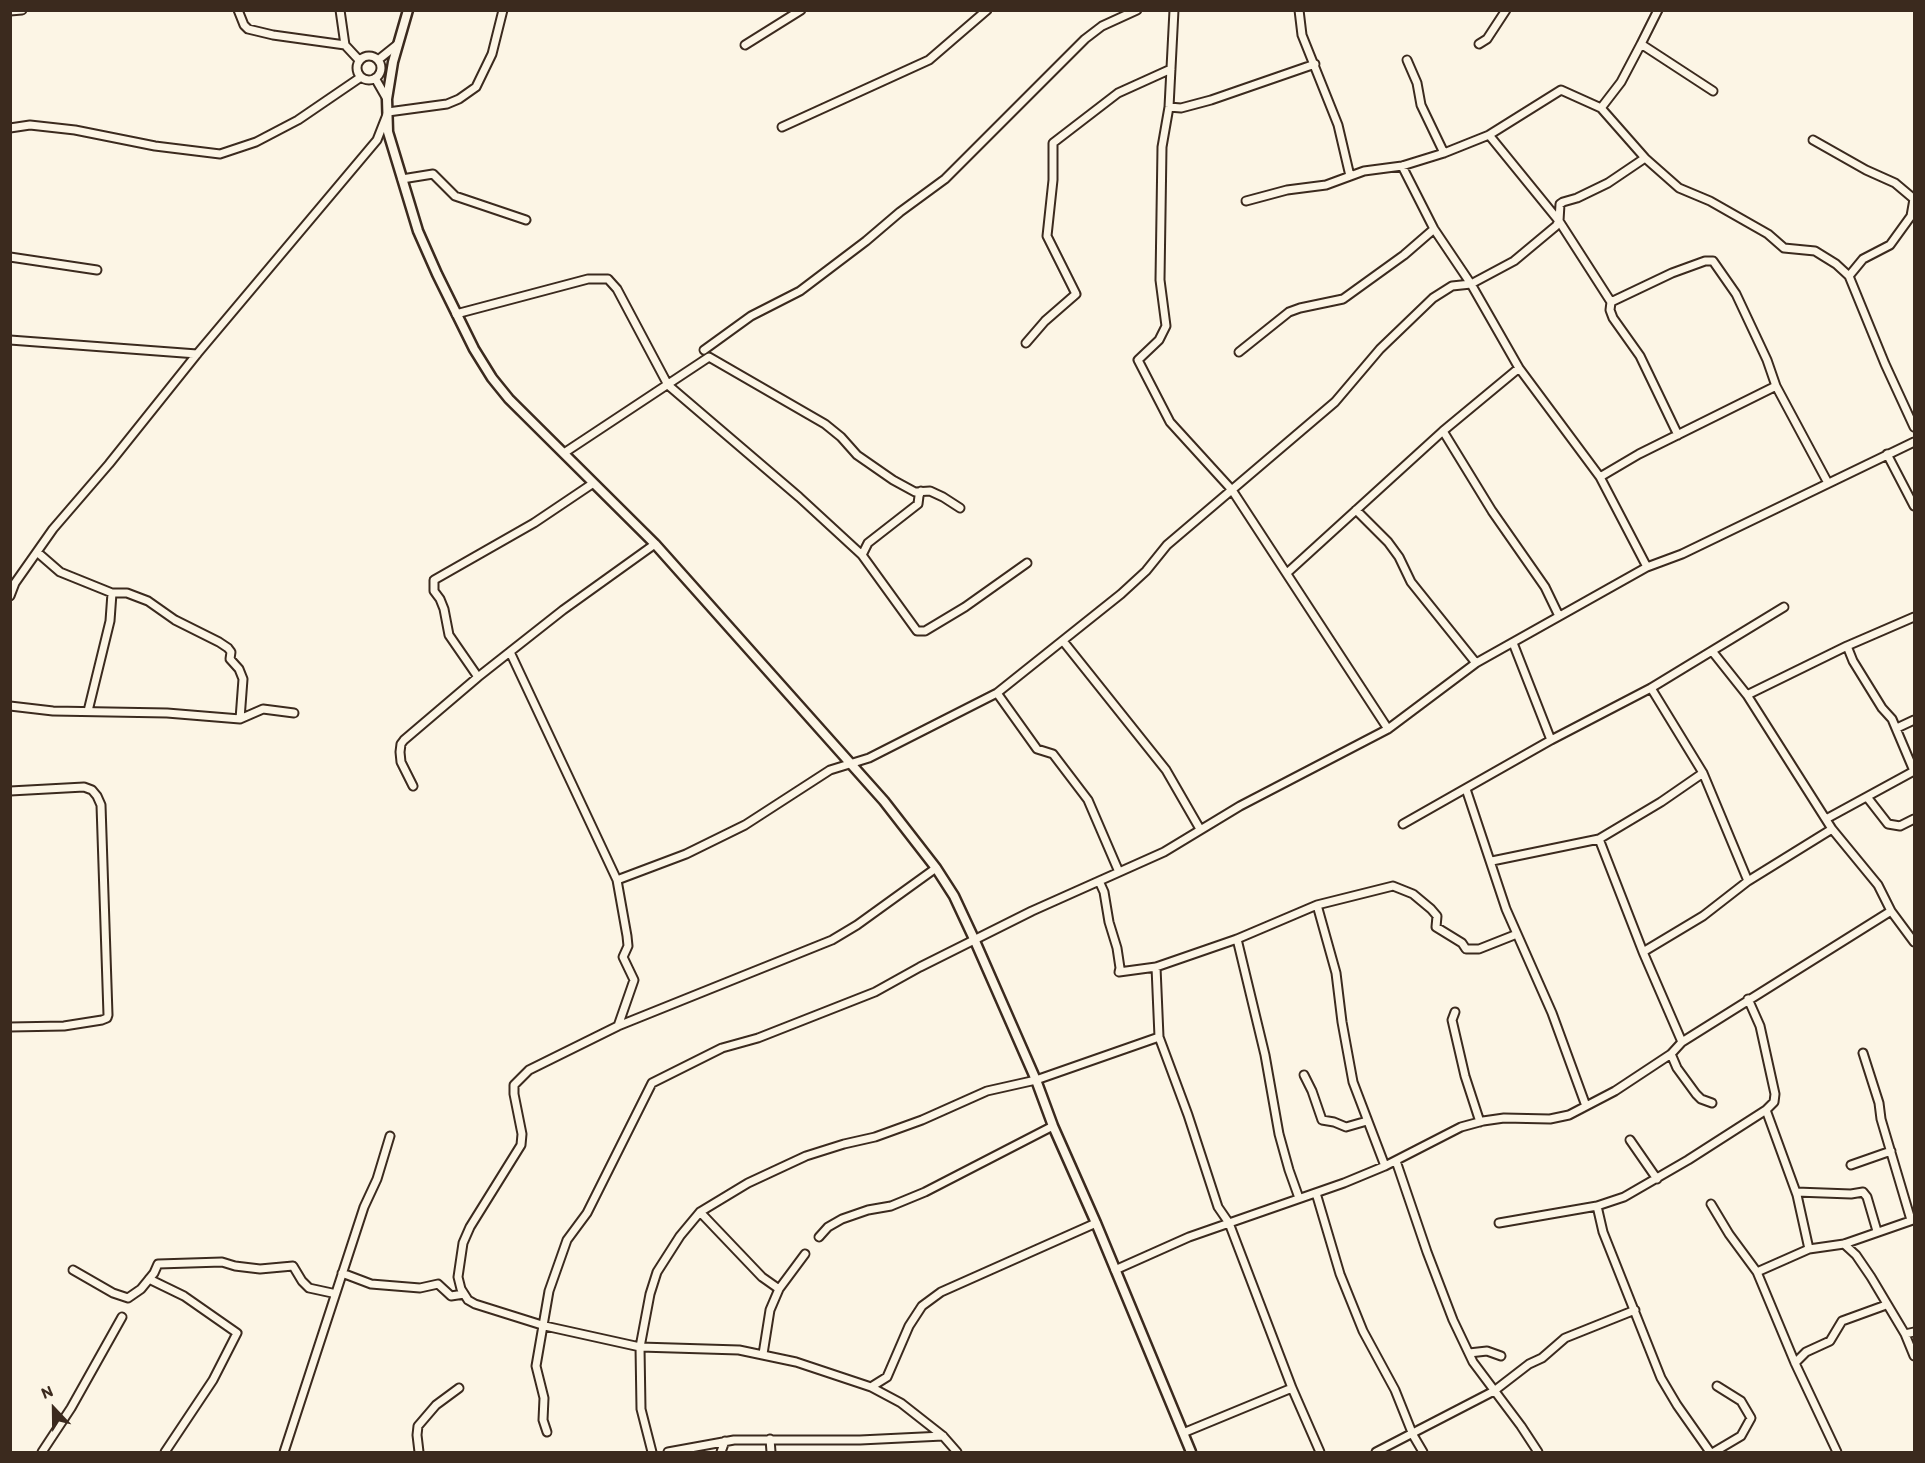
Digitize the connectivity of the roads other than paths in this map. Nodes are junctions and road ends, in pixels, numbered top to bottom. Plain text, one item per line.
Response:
1 (22, 10) edge
2 (238, 10) edge
3 (340, 10) edge
4 (408, 10) edge
5 (503, 10) edge
6 (987, 10) edge
7 (1137, 10) edge
8 (1174, 10) edge
9 (1299, 10) edge
10 (1506, 10) edge
11 (1658, 10) edge
12 (10, 11) edge
13 (798, 11) edge
14 (398, 44) junction
15 (1479, 44) dead end
16 (1641, 44) junction
17 (345, 45) junction
18 (745, 45) dead end
19 (359, 60) junction
20 (378, 60) junction
21 (1407, 60) dead end
22 (1315, 64) junction
23 (1171, 69) junction
24 (361, 77) junction
25 (375, 78) junction
26 (1713, 91) dead end
27 (387, 99) junction
28 (1169, 107) junction
29 (1601, 108) junction
30 (388, 112) junction
31 (782, 127) dead end
32 (10, 128) edge
33 (1489, 135) junction
34 (1813, 140) dead end
35 (1444, 153) junction
36 (1646, 159) junction
37 (1402, 166) junction
38 (1350, 176) junction
39 (402, 179) junction
40 (1914, 199) edge
41 (1246, 201) dead end
42 (526, 220) dead end
43 (1559, 221) junction
44 (1434, 229) junction
45 (10, 257) edge
46 (97, 270) dead end
47 (1849, 276) junction
48 (1471, 284) junction
49 (1611, 302) junction
50 (456, 314) junction
51 (10, 340) edge
52 (1026, 343) dead end
53 (704, 350) dead end
54 (1239, 352) dead end
55 (197, 354) junction
56 (1519, 368) junction
57 (668, 385) junction
58 (1776, 386) junction
59 (1914, 427) edge
60 (1443, 431) junction
61 (1678, 435) junction
62 (1914, 442) edge
63 (564, 453) junction
64 (1887, 454) junction
65 (1600, 477) junction
66 (1828, 483) junction
67 (592, 484) junction
68 (1232, 490) junction
69 (918, 493) junction
70 (1914, 506) edge
71 (960, 508) dead end
72 (1356, 510) junction
73 (655, 544) junction
74 (37, 552) junction
75 (862, 555) junction
76 (1027, 563) dead end
77 (1647, 567) junction
78 (1287, 573) junction
79 (112, 592) junction
80 (10, 596) edge
81 (1784, 608) dead end
82 (1559, 616) junction
83 (1914, 617) edge
84 (1063, 641) junction
85 (1513, 643) junction
86 (1847, 646) junction
87 (1712, 651) junction
88 (510, 652) junction
89 (1476, 663) junction
90 (478, 677) junction
91 (1651, 688) junction
92 (997, 693) junction
93 (1747, 694) junction
94 (10, 706) edge
95 (88, 711) junction
96 (294, 713) dead end
97 (240, 719) junction
98 (1914, 720) edge
99 (1897, 728) junction
100 (1388, 729) junction
101 (1551, 740) junction
102 (850, 764) junction
103 (1703, 774) junction
104 (413, 786) dead end
105 (1466, 789) junction
106 (10, 791) edge
107 (1867, 796) junction
108 (1826, 819) junction
109 (1914, 819) edge
110 (1403, 825) dead end
111 (1200, 829) junction
112 (1832, 829) junction
113 (1599, 839) junction
114 (1492, 861) junction
115 (936, 868) junction
116 (1119, 872) junction
117 (617, 880) junction
118 (1100, 881) junction
119 (1748, 881) junction
120 (1317, 905) junction
121 (1891, 911) junction
122 (1517, 934) junction
123 (1237, 939) junction
124 (975, 941) junction
125 (1914, 942) edge
126 (1643, 952) junction
127 (1156, 967) junction
128 (1748, 999) junction
129 (1455, 1012) dead end
130 (618, 1026) junction
131 (10, 1027) edge
132 (1158, 1037) junction
133 (1682, 1042) junction
134 (1863, 1053) dead end
135 (1671, 1054) junction
136 (1304, 1075) dead end
137 (1036, 1080) junction
138 (1712, 1103) dead end
139 (1586, 1106) junction
140 (1766, 1110) junction
141 (1367, 1122) junction
142 (1480, 1122) junction
143 (1053, 1126) junction
144 (390, 1136) dead end
145 (1630, 1140) dead end
146 (1891, 1151) junction
147 (1396, 1161) junction
148 (1851, 1165) dead end
149 (1385, 1166) junction
150 (1657, 1179) junction
151 (1796, 1192) junction
152 (1316, 1193) junction
153 (1299, 1198) junction
154 (1711, 1204) dead end
155 (1597, 1206) junction
156 (700, 1212) junction
157 (1913, 1220) edge
158 (1096, 1223) junction
159 (1229, 1223) junction
160 (1499, 1223) dead end
161 (1877, 1231) junction
162 (819, 1237) dead end
163 (1844, 1244) junction
164 (1809, 1249) junction
165 (805, 1254) dead end
166 (1115, 1269) junction
167 (73, 1270) dead end
168 (1757, 1272) junction
169 (342, 1273) junction
170 (149, 1279) junction
171 (779, 1289) junction
172 (332, 1293) dead end
173 (465, 1294) junction
174 (1886, 1305) junction
175 (1635, 1310) junction
176 (122, 1317) dead end
177 (544, 1326) junction
178 (1914, 1332) edge
179 (1905, 1334) junction
180 (640, 1347) junction
181 (1469, 1353) junction
182 (763, 1354) junction
183 (1501, 1356) dead end
184 (1914, 1356) edge
185 (1795, 1363) junction
186 (1717, 1386) dead end
187 (871, 1387) junction
188 (459, 1388) dead end
189 (1292, 1388) junction
190 (1494, 1391) junction
191 (547, 1432) dead end
192 (1183, 1433) junction
193 (1413, 1435) junction
194 (943, 1436) junction
195 (770, 1439) junction
196 (725, 1441) junction
197 (42, 1452) edge
198 (165, 1452) edge
199 (284, 1452) edge
200 (419, 1452) edge
201 (652, 1452) edge
202 (668, 1452) edge
203 (721, 1452) edge
204 (771, 1452) edge
205 (957, 1452) edge
206 (1191, 1452) edge
207 (1320, 1452) edge
208 (1376, 1452) edge
209 (1423, 1452) edge
210 (1538, 1452) edge
211 (1712, 1452) edge
212 (1837, 1452) edge

1 - 12 street
2 - 17 street
3 - 17 street
4 - 14 street
5 - 30 street
6 - 31 street
7 - 53 street
8 - 23 street
9 - 22 street
10 - 15 street
11 - 16 street
13 - 18 street
14 - 20 street
14 - 27 street
16 - 26 street
16 - 29 street
17 - 19 street
19 - 20 street
19 - 24 street
20 - 25 street
21 - 35 street
22 - 28 street
22 - 38 street
23 - 28 street
23 - 52 street
24 - 25 street
24 - 32 street
25 - 27 street
27 - 30 street
28 - 68 street
29 - 33 street
29 - 36 street
30 - 39 street
30 - 55 street
33 - 35 street
33 - 43 street
34 - 40 street
35 - 37 street
36 - 43 street
36 - 47 street
37 - 38 street
37 - 44 street
38 - 41 street
39 - 42 street
39 - 50 street
40 - 47 street
43 - 48 street
43 - 49 street
44 - 48 street
44 - 54 street
45 - 46 street
47 - 59 street
48 - 56 street
48 - 68 street
49 - 58 street
49 - 61 street
50 - 57 street
50 - 63 street
51 - 55 street
55 - 74 street
56 - 60 street
56 - 65 street
57 - 63 street
57 - 69 street
57 - 75 street
58 - 61 street
58 - 66 street
60 - 72 street
60 - 82 street
61 - 65 street
62 - 64 street
63 - 67 street
64 - 66 street
64 - 70 street
65 - 77 street
66 - 77 street
67 - 73 street
67 - 90 street
68 - 78 street
68 - 84 street
69 - 71 street
69 - 75 street
72 - 78 street
72 - 89 street
73 - 88 street
73 - 102 street
74 - 79 street
74 - 80 street
75 - 76 street
77 - 82 street
78 - 100 street
79 - 95 street
79 - 97 street
81 - 87 street
82 - 85 street
83 - 86 street
84 - 92 street
84 - 111 street
85 - 89 street
85 - 101 street
86 - 93 street
86 - 99 street
87 - 91 street
87 - 93 street
88 - 90 street
88 - 117 street
89 - 100 street
90 - 104 street
91 - 101 street
91 - 103 street
92 - 102 street
92 - 116 street
93 - 108 street
94 - 95 street
95 - 97 street
96 - 97 street
98 - 99 street
99 - 107 street
100 - 111 street
101 - 105 street
102 - 115 street
102 - 117 street
103 - 113 street
103 - 119 street
105 - 110 street
105 - 114 street
106 - 131 street
107 - 108 street
107 - 109 street
108 - 112 street
111 - 116 street
112 - 119 street
112 - 121 street
113 - 114 street
113 - 126 street
114 - 122 street
115 - 124 street
115 - 130 street
116 - 118 street
117 - 130 street
118 - 124 street
118 - 127 street
119 - 126 street
120 - 122 street
120 - 123 street
120 - 141 street
121 - 125 street
121 - 128 street
122 - 139 street
123 - 127 street
123 - 153 street
124 - 137 street
124 - 177 street
126 - 133 street
127 - 132 street
128 - 133 street
128 - 140 street
129 - 142 street
130 - 173 street
132 - 137 street
132 - 159 street
133 - 135 street
134 - 146 street
135 - 138 street
135 - 139 street
136 - 141 street
137 - 143 street
137 - 156 street
139 - 142 street
140 - 150 street
140 - 151 street
141 - 149 street
142 - 147 street
143 - 158 street
143 - 162 street
144 - 169 street
145 - 150 street
146 - 148 street
146 - 157 street
147 - 149 street
147 - 181 street
149 - 152 street
150 - 155 street
151 - 161 street
151 - 164 street
152 - 153 street
152 - 193 street
153 - 159 street
154 - 168 street
155 - 160 street
155 - 175 street
156 - 171 street
156 - 180 street
157 - 161 street
158 - 166 street
158 - 187 street
159 - 166 street
159 - 189 street
161 - 163 street
163 - 164 street
163 - 174 street
164 - 168 street
165 - 171 street
166 - 192 street
167 - 170 street
168 - 185 street
169 - 173 street
169 - 199 street
170 - 172 street
170 - 198 street
171 - 182 street
173 - 177 street
174 - 179 street
174 - 185 street
175 - 190 street
175 - 211 street
176 - 197 street
177 - 180 street
177 - 191 street
178 - 179 street
179 - 184 street
180 - 182 street
180 - 201 street
181 - 183 street
181 - 190 street
182 - 187 street
185 - 212 street
186 - 211 street
187 - 194 street
188 - 200 street
189 - 192 street
189 - 207 street
190 - 193 street
190 - 210 street
192 - 206 street
193 - 208 street
193 - 209 street
194 - 195 street
194 - 205 street
195 - 196 street
195 - 204 street
196 - 202 street
196 - 203 street

